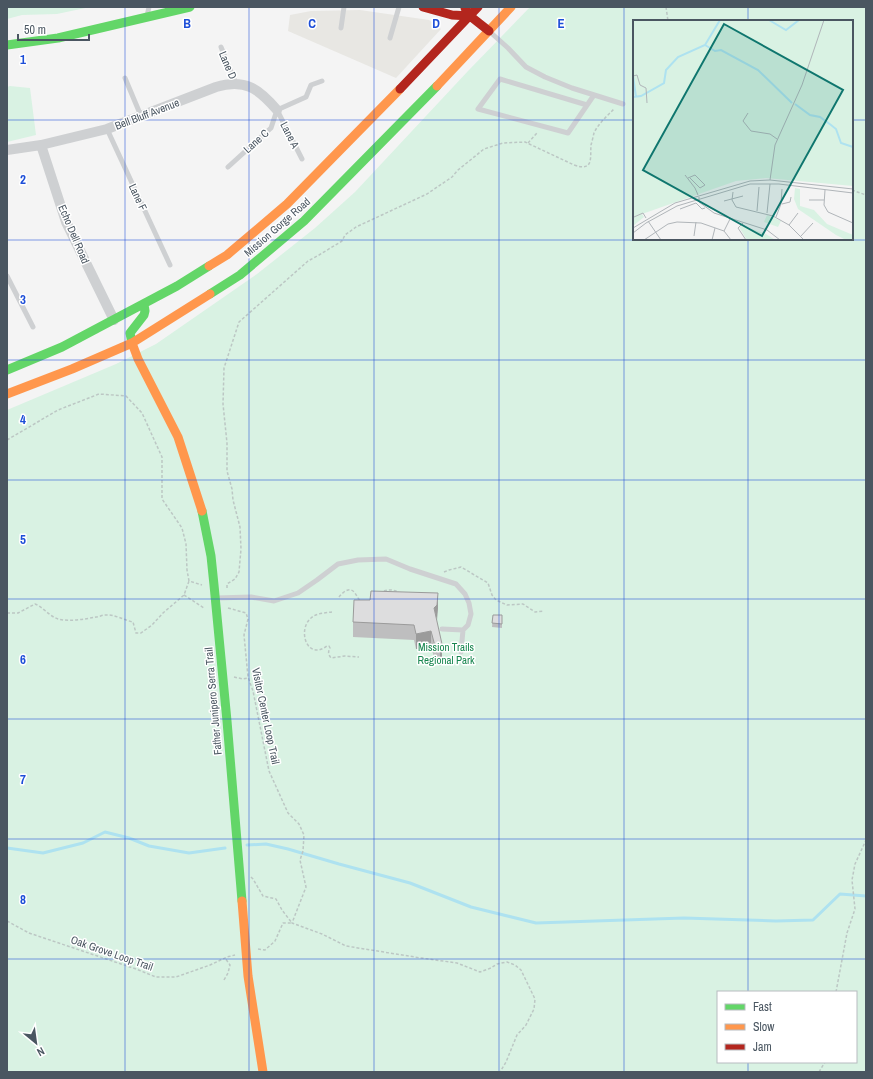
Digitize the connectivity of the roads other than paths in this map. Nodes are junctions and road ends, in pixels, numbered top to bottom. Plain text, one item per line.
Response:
1 (149, 7) edge
2 (190, 7) edge
3 (344, 7) edge
4 (399, 7) edge
5 (422, 7) edge
6 (465, 7) edge
7 (478, 7) edge
8 (511, 7) edge
9 (470, 16) junction
10 (146, 17) junction
11 (341, 28) dead end
12 (489, 31) junction
13 (390, 38) dead end
14 (7, 45) edge
15 (221, 47) dead end
16 (125, 78) dead end
17 (322, 81) dead end
18 (236, 84) junction
19 (594, 95) junction
20 (623, 104) road end
21 (587, 105) junction
22 (277, 110) junction
23 (141, 116) junction
24 (107, 129) junction
25 (41, 145) junction
26 (7, 150) edge
27 (302, 159) dead end
28 (228, 167) dead end
29 (170, 265) dead end
30 (7, 276) edge
31 (144, 304) junction
32 (114, 320) junction
33 (32, 327) dead end
34 (132, 343) junction
35 (7, 370) edge
36 (7, 394) edge
37 (215, 598) junction
38 (442, 629) dead end
39 (463, 630) junction
40 (461, 652) dead end
41 (263, 1072) edge

1 - 10 lane
2 - 10 main road
3 - 11 lane
4 - 13 lane
5 - 9 main road
6 - 9 main road
7 - 9 main road, Mission Gorge Road
8 - 12 main road, Mission Gorge Road
9 - 12 main road
9 - 31 main road, Mission Gorge Road
10 - 14 main road
12 - 19 lane
12 - 34 main road, Mission Gorge Road
15 - 18 lane, Lane D
16 - 23 lane
17 - 22 lane
18 - 22 street, Bell Bluff Avenue
18 - 23 street, Bell Bluff Avenue
19 - 20 lane
19 - 21 lane
21 - 21 lane
22 - 27 lane, Lane A
22 - 28 lane, Lane C
23 - 24 street, Bell Bluff Avenue
24 - 25 street, Bell Bluff Avenue
24 - 29 lane, Lane F
25 - 26 street, Bell Bluff Avenue
25 - 32 street, Echo Dell Road
30 - 33 lane
31 - 32 main road, Mission Gorge Road
31 - 34 main road
32 - 35 main road, Mission Gorge Road
34 - 36 main road, Mission Gorge Road
34 - 37 main road, Father Junipero Serra Trail
37 - 39 lane
37 - 41 main road, Father Junipero Serra Trail
38 - 39 lane
39 - 40 lane

